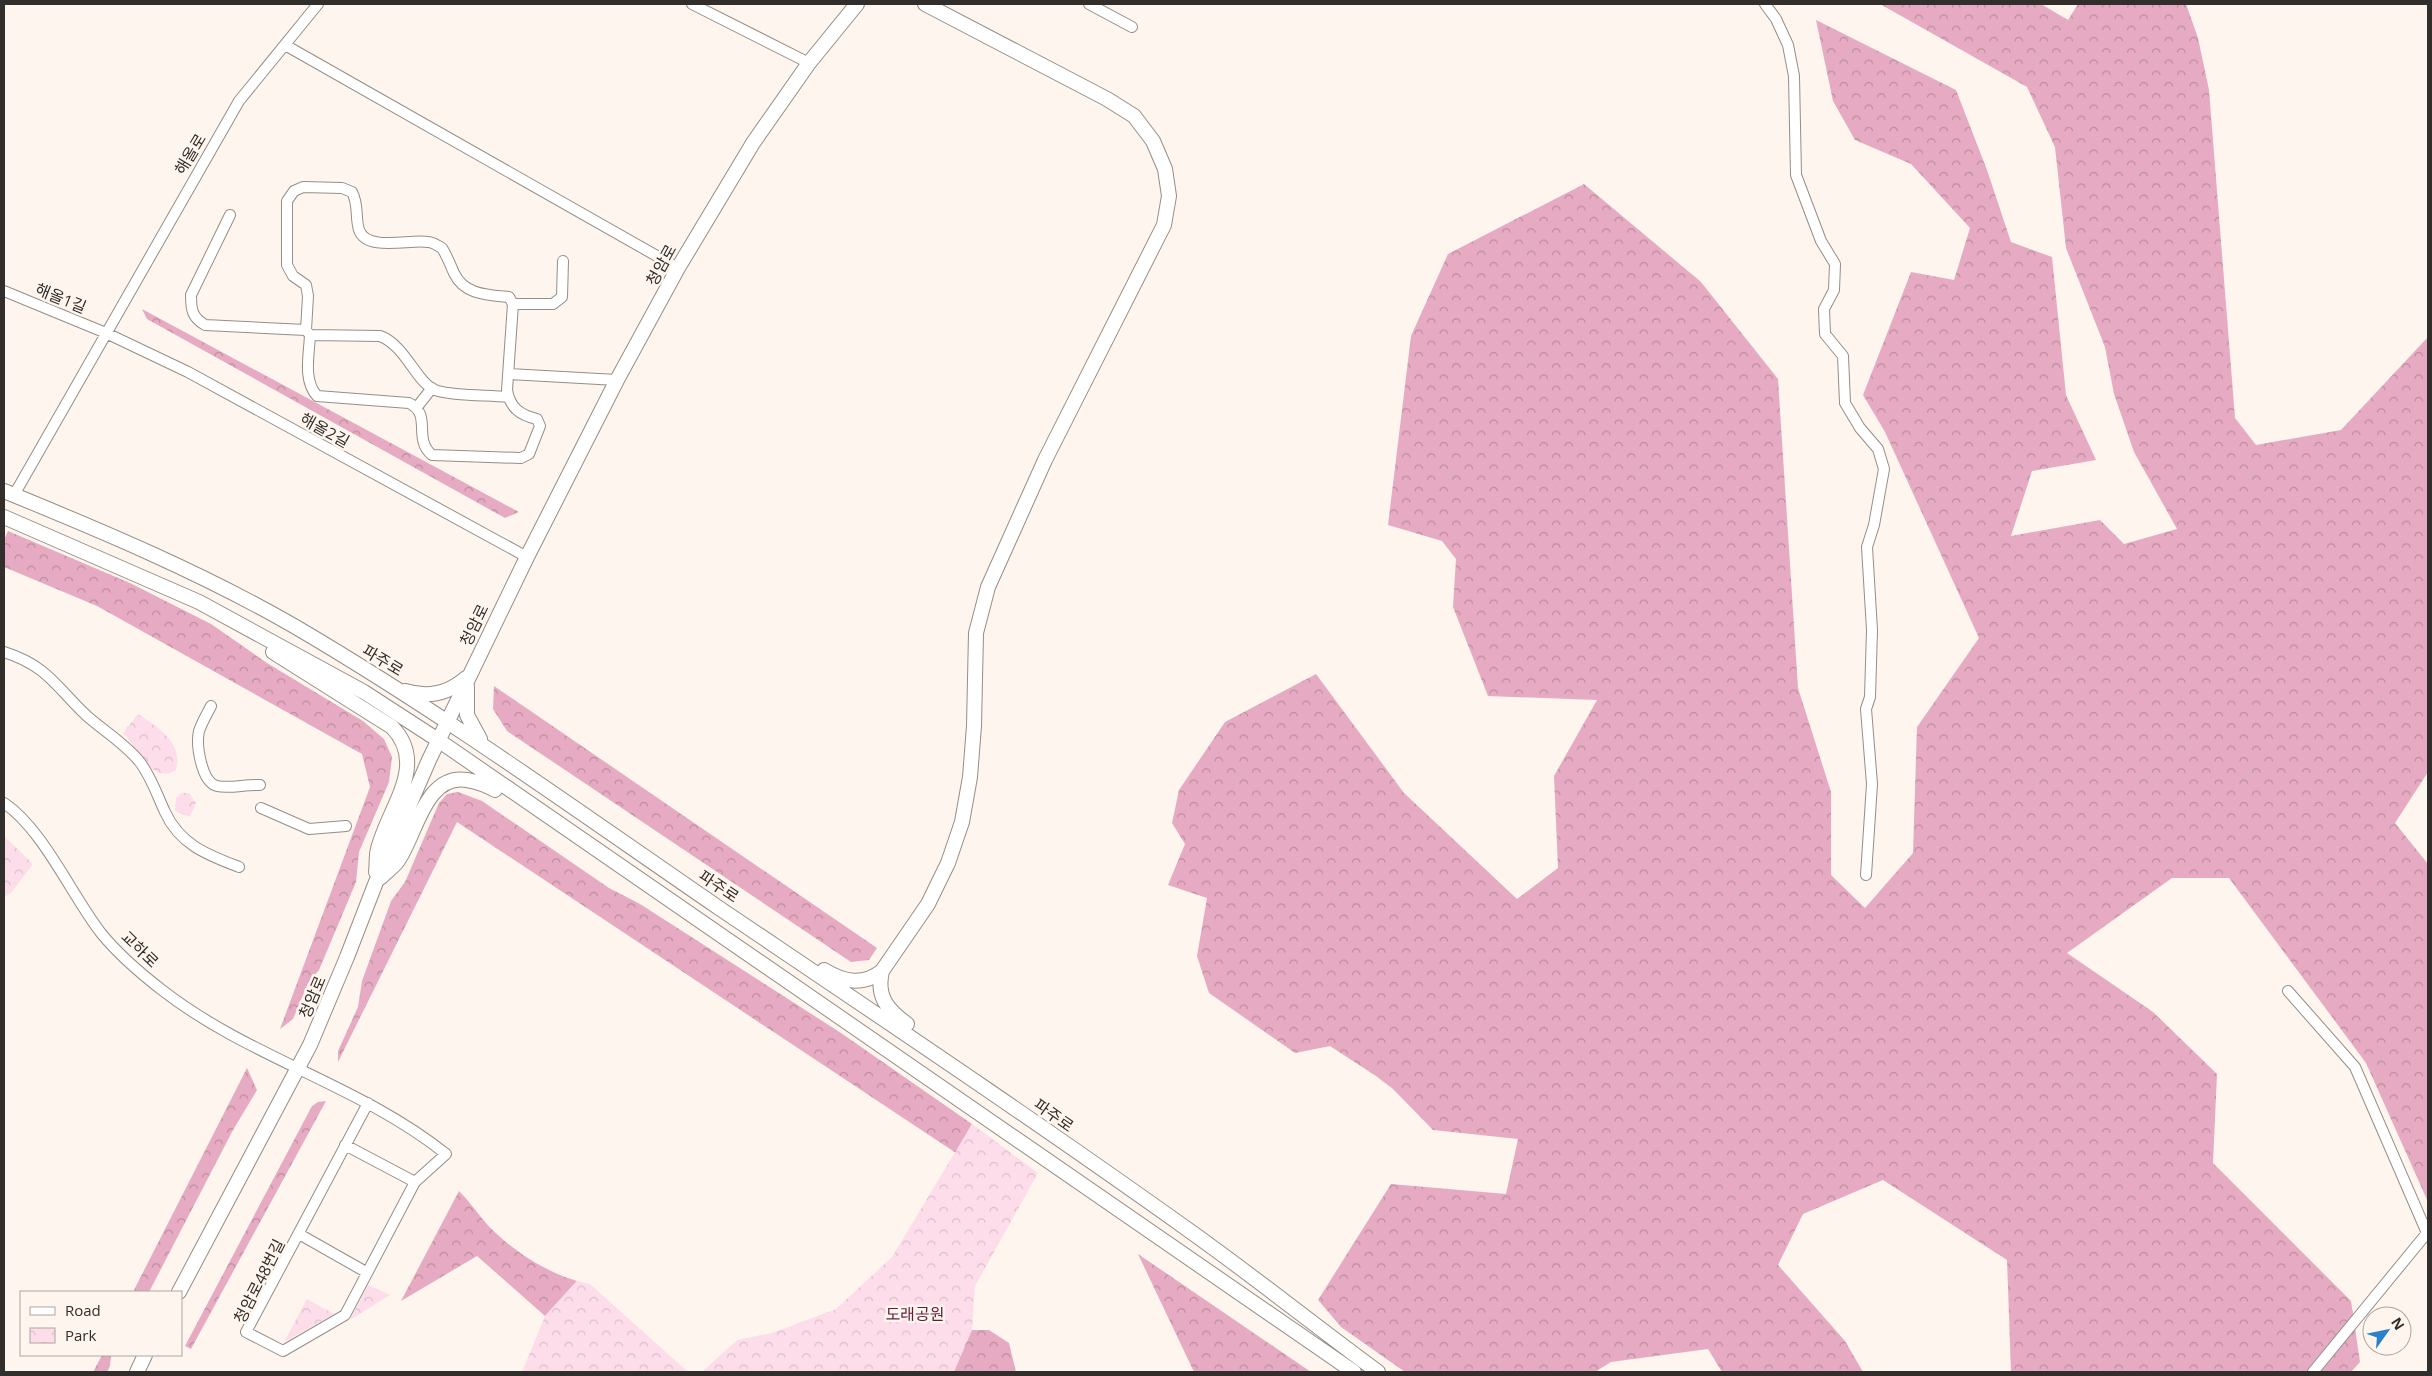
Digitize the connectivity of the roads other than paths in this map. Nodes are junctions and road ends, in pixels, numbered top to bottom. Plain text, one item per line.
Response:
1 (318, 4) edge
2 (692, 4) edge
3 (856, 4) edge
4 (925, 4) edge
5 (1089, 4) edge
6 (1765, 4) edge
7 (1132, 27) dead end
8 (285, 45) junction
9 (809, 63) junction
10 (230, 215) dead end
11 (563, 261) dead end
12 (678, 268) junction
13 (4, 291) edge
14 (513, 304) junction
15 (308, 332) junction
16 (106, 333) junction
17 (509, 374) junction
18 (617, 380) junction
19 (432, 388) junction
20 (508, 396) junction
21 (417, 407) junction
22 (9, 493) edge
23 (4, 517) edge
24 (527, 557) junction
25 (242, 626) junction
26 (4, 652) edge
27 (469, 676) junction
28 (392, 686) junction
29 (211, 706) dead end
30 (448, 720) junction
31 (438, 740) junction
32 (494, 752) junction
33 (260, 785) dead end
34 (4, 803) edge
35 (261, 808) dead end
36 (346, 826) dead end
37 (239, 867) dead end
38 (623, 869) junction
39 (1866, 875) dead end
40 (376, 882) junction
41 (794, 958) junction
42 (882, 971) junction
43 (2288, 991) dead end
44 (956, 1068) junction
45 (298, 1069) junction
46 (368, 1103) junction
47 (345, 1145) junction
48 (415, 1182) junction
49 (300, 1234) junction
50 (366, 1272) junction
51 (180, 1291) edge
52 (144, 1356) edge
53 (136, 1372) edge
54 (1354, 1372) edge
55 (1378, 1372) edge
56 (2313, 1372) edge

1 - 8 street, 해올로
2 - 9 street
3 - 9 main road, 청암로
4 - 42 main road
5 - 7 street
6 - 39 street
8 - 12 street
8 - 16 street, 해올로
9 - 12 main road, 청암로
10 - 15 street
11 - 14 street
12 - 18 main road, 청암로
13 - 16 street, 해올1길
14 - 15 street
14 - 17 street
15 - 19 street
15 - 21 street
16 - 22 street, 해올로
16 - 24 street, 해올2길
17 - 18 street
17 - 20 street
18 - 24 main road, 청암로
19 - 20 street
19 - 21 street
20 - 21 street
22 - 28 main road, 파주로
23 - 25 main road
24 - 27 main road, 청암로
25 - 31 main road
25 - 40 main road
26 - 37 street
27 - 28 main road
27 - 30 main road, 청암로
27 - 32 main road
28 - 30 main road, 파주로
29 - 33 street
30 - 31 main road, 청암로
30 - 32 main road, 파주로
31 - 38 main road
31 - 40 main road, 청암로
32 - 41 main road, 파주로
34 - 45 street, 교하로
35 - 36 street
38 - 40 main road
38 - 54 main road
40 - 45 main road, 청암로
41 - 42 main road
41 - 44 main road, 파주로
42 - 44 main road
43 - 56 street
44 - 55 main road, 파주로
45 - 46 street, 청암로48번길
45 - 51 main road, 청암로
46 - 47 street, 청암로48번길
46 - 48 street, 청암로48번길
47 - 48 street
47 - 49 street, 청암로48번길
48 - 50 street, 청암로48번길
49 - 50 street, 청암로48번길
49 - 50 street, 청암로48번길
52 - 53 main road

